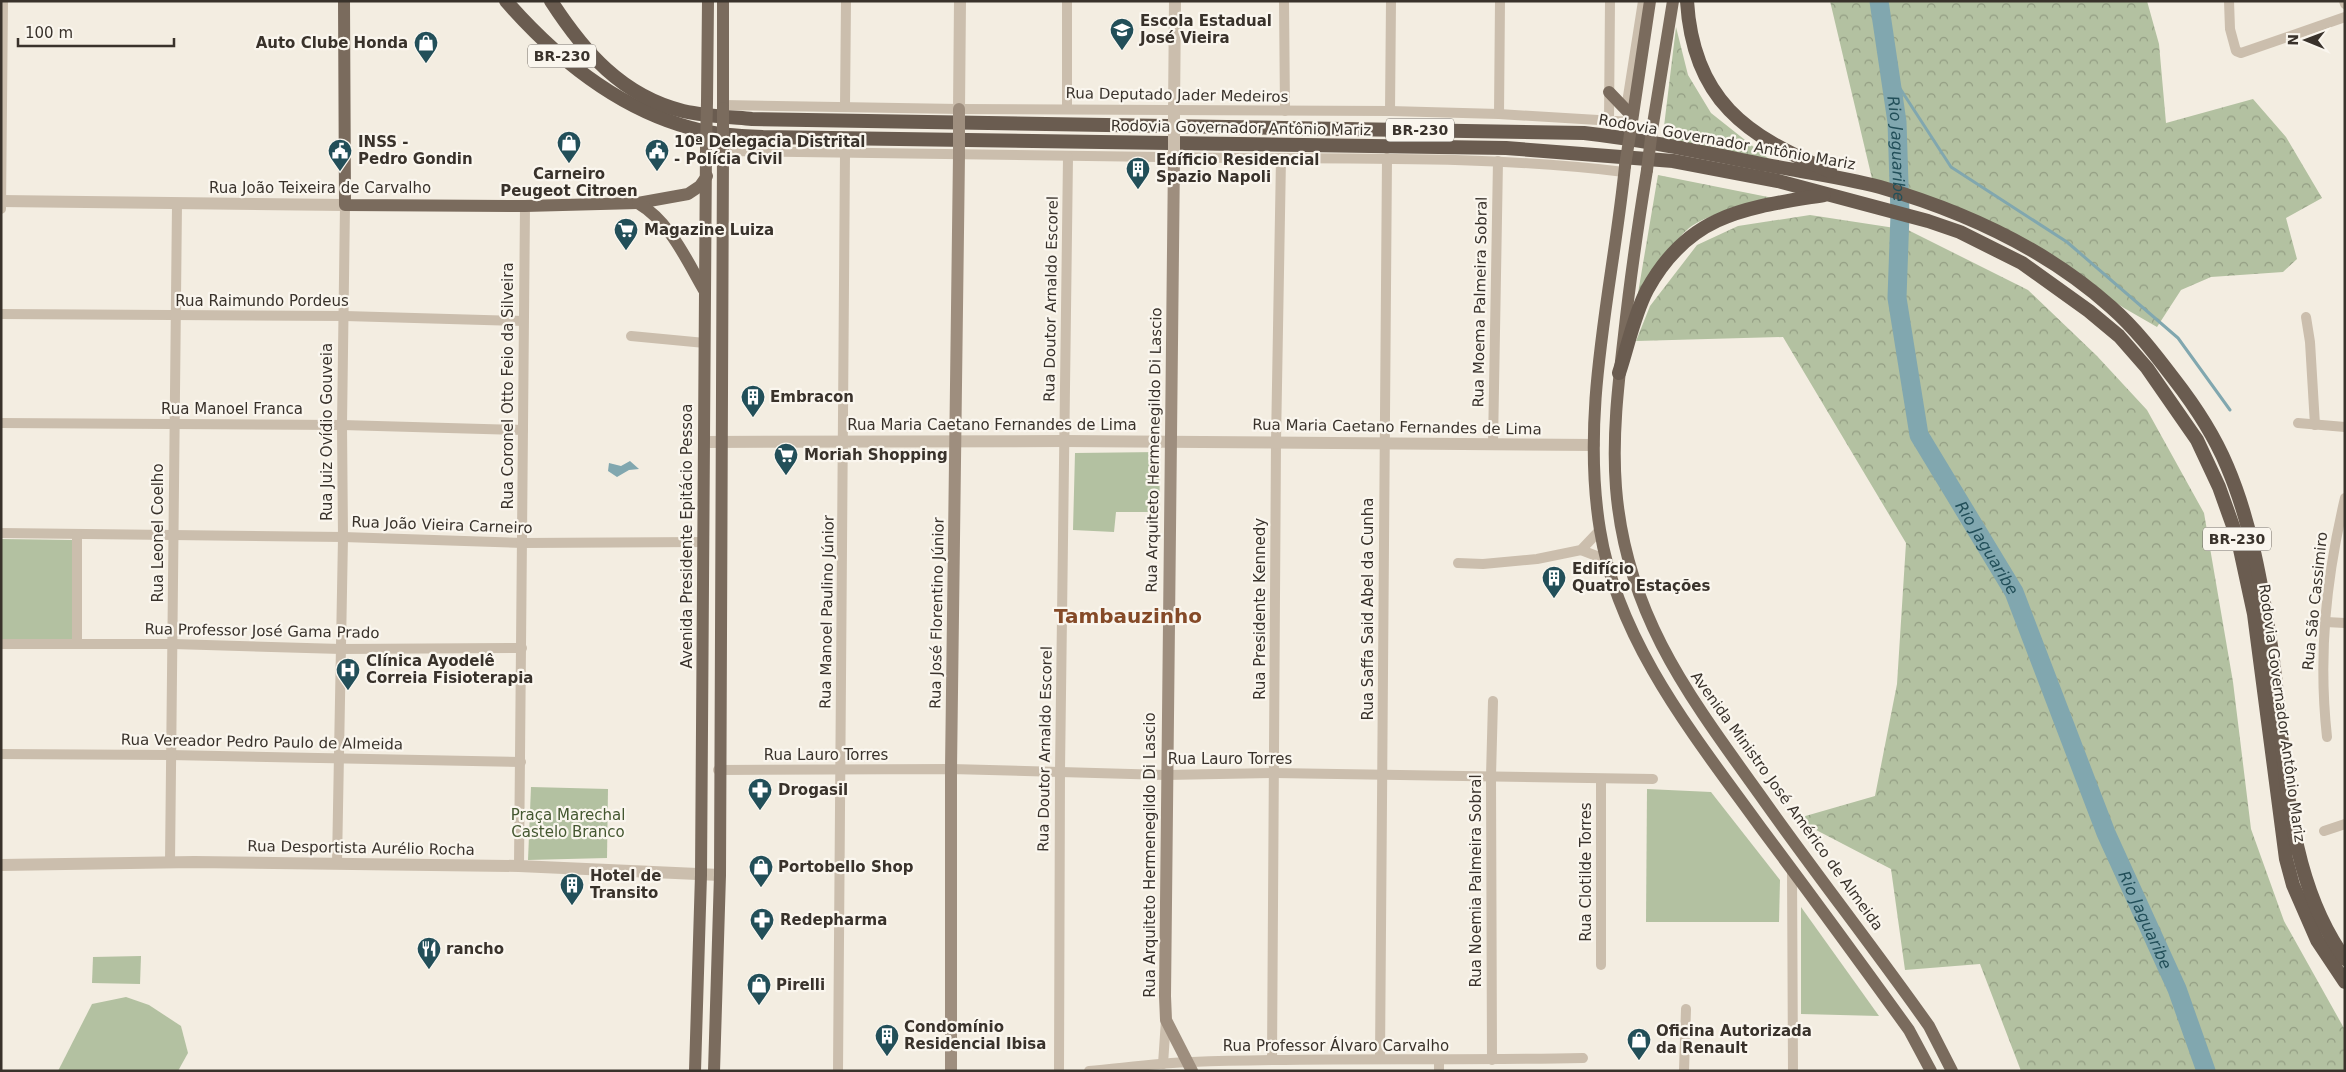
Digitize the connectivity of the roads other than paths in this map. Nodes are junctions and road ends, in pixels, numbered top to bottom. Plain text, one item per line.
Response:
1 (3, 1) edge
2 (344, 1) edge
3 (506, 1) edge
4 (551, 1) edge
5 (708, 1) edge
6 (723, 1) edge
7 (846, 1) edge
8 (960, 1) edge
9 (1067, 1) edge
10 (1175, 1) edge
11 (1284, 1) edge
12 (1391, 1) edge
13 (1500, 1) edge
14 (1610, 1) edge
15 (1643, 1) edge
16 (1650, 1) edge
17 (1673, 1) edge
18 (1687, 1) edge
19 (2230, 1) edge
20 (2345, 17) edge
21 (1609, 92) junction
22 (723, 106) junction
23 (845, 106) junction
24 (959, 109) junction
25 (1067, 109) junction
26 (1174, 111) junction
27 (1284, 111) junction
28 (1390, 111) junction
29 (1499, 114) junction
30 (1630, 119) junction
31 (1609, 121) junction
32 (723, 151) junction
33 (845, 153) junction
34 (959, 155) junction
35 (1068, 157) junction
36 (1174, 158) junction
37 (1281, 158) junction
38 (1387, 158) junction
39 (1498, 161) junction
40 (1625, 169) junction
41 (707, 176) junction
42 (1856, 182) junction
43 (1830, 194) junction
44 (1, 202) edge
45 (638, 203) junction
46 (177, 204) junction
47 (345, 205) junction
48 (525, 206) junction
49 (1, 208) edge
50 (705, 293) junction
51 (1, 314) edge
52 (177, 316) junction
53 (345, 316) junction
54 (2306, 317) dead end
55 (522, 321) junction
56 (631, 336) dead end
57 (705, 343) junction
58 (1619, 373) junction
59 (1, 423) edge
60 (2298, 423) dead end
61 (174, 424) junction
62 (342, 425) junction
63 (2314, 425) junction
64 (2345, 427) edge
65 (523, 430) junction
66 (845, 441) junction
67 (956, 441) junction
68 (1064, 441) junction
69 (704, 442) junction
70 (720, 442) junction
71 (1170, 442) junction
72 (1276, 442) junction
73 (1384, 444) junction
74 (1492, 444) junction
75 (1594, 446) junction
76 (2345, 498) edge
77 (1600, 530) junction
78 (1, 533) edge
79 (78, 535) junction
80 (173, 536) junction
81 (343, 537) junction
82 (703, 542) junction
83 (522, 543) junction
84 (1581, 550) junction
85 (1607, 560) junction
86 (1458, 564) dead end
87 (2326, 622) junction
88 (2345, 623) edge
89 (78, 643) junction
90 (1, 644) edge
91 (173, 644) junction
92 (522, 648) junction
93 (341, 649) junction
94 (1493, 701) dead end
95 (2327, 737) dead end
96 (1, 754) edge
97 (170, 755) junction
98 (340, 758) junction
99 (521, 762) junction
100 (951, 769) junction
101 (718, 770) junction
102 (1060, 770) junction
103 (840, 771) junction
104 (1274, 773) junction
105 (1166, 774) junction
106 (1382, 775) junction
107 (1491, 776) junction
108 (1652, 778) dead end
109 (1601, 779) junction
110 (2345, 824) edge
111 (2324, 831) dead end
112 (170, 863) junction
113 (337, 863) junction
114 (1, 865) edge
115 (519, 866) junction
116 (1792, 870) junction
117 (701, 875) junction
118 (720, 875) junction
119 (2345, 960) edge
120 (1601, 965) dead end
121 (2345, 982) edge
122 (1686, 1009) dead end
123 (1166, 1020) junction
124 (1583, 1058) dead end
125 (1380, 1059) junction
126 (1272, 1060) junction
127 (1439, 1060) junction
128 (1492, 1060) junction
129 (1163, 1064) junction
130 (1320, 1065) edge
131 (1191, 1066) edge
132 (695, 1071) edge
133 (714, 1071) edge
134 (838, 1071) edge
135 (951, 1071) edge
136 (1059, 1071) edge
137 (1089, 1071) edge
138 (1439, 1071) edge
139 (1684, 1071) edge
140 (1793, 1071) edge
141 (1931, 1071) edge
142 (1952, 1071) edge

1 - 44 street
2 - 47 main road, Rua Juiz Ovídio Gouveia
3 - 43 highway, Rodovia Governador Antônio Mariz / BR-230
4 - 42 highway, Rodovia Governador Antônio Mariz / BR-230
5 - 41 main road, Avenida Presidente Epitácio Pessoa, bridge
6 - 22 main road
7 - 23 street
8 - 24 street
9 - 25 street
10 - 26 street, Rua Arquiteto Hermenegildo Di Lascio
11 - 27 street
12 - 28 street
13 - 29 street
14 - 21 street
15 - 30 street
16 - 30 main road
17 - 58 main road, Avenida Ministro José Américo de Almeida, bridge
18 - 42 highway
19 - 20 street
21 - 30 main road
21 - 31 street
22 - 23 street, Rua Deputado Jader Medeiros
22 - 32 main road, bridge
23 - 24 street, Rua Deputado Jader Medeiros
24 - 25 street, Rua Deputado Jader Medeiros
24 - 34 main road, Rua José Florentino Júnior, bridge
25 - 26 street, Rua Deputado Jader Medeiros
26 - 27 street, Rua Deputado Jader Medeiros
26 - 36 street, Rua Arquiteto Hermenegildo Di Lascio, bridge
27 - 28 street, Rua Deputado Jader Medeiros
28 - 29 street, Rua Deputado Jader Medeiros
29 - 31 street, Rua Deputado Jader Medeiros
30 - 31 street, Rua Deputado Jader Medeiros
30 - 40 main road, bridge
32 - 33 street
32 - 70 main road
33 - 34 street
33 - 66 street, Rua Manoel Paulino Júnior
34 - 35 street
34 - 67 main road, Rua José Florentino Júnior
35 - 36 street
35 - 68 street, Rua Doutor Arnaldo Escorel
36 - 37 street
36 - 71 main road, Rua Arquiteto Hermenegildo Di Lascio
37 - 38 street
37 - 72 street, Rua Presidente Kennedy
38 - 39 street
38 - 73 street, Rua Saffa Said Abel da Cunha
39 - 40 street
39 - 74 street, Rua Moema Palmeira Sobral
40 - 75 main road
41 - 45 main road, Rua João Teixeira de Carvalho
41 - 50 main road, Avenida Presidente Epitácio Pessoa
42 - 119 highway, Rodovia Governador Antônio Mariz / BR-230
43 - 58 highway
43 - 121 highway, Rodovia Governador Antônio Mariz / BR-230
44 - 46 street, Rua João Teixeira de Carvalho
44 - 49 street
45 - 48 main road, Rua João Teixeira de Carvalho
45 - 50 main road
46 - 47 street, Rua João Teixeira de Carvalho
46 - 52 street, Rua Leonel Coelho
47 - 48 main road, Rua João Teixeira de Carvalho
47 - 53 street, Rua Juiz Ovídio Gouveia
48 - 55 street, Rua Coronel Otto Feio da Silveira
50 - 57 main road, Avenida Presidente Epitácio Pessoa
51 - 52 street, Rua Raimundo Pordeus
52 - 53 street, Rua Raimundo Pordeus
52 - 61 street, Rua Leonel Coelho
53 - 55 street, Rua Raimundo Pordeus
53 - 62 street, Rua Juiz Ovídio Gouveia
54 - 63 street
55 - 65 street, Rua Coronel Otto Feio da Silveira
56 - 57 street
57 - 69 main road, Avenida Presidente Epitácio Pessoa
58 - 142 main road, Avenida Ministro José Américo de Almeida
59 - 61 street, Rua Manoel Franca
60 - 63 street
61 - 62 street, Rua Manoel Franca
61 - 80 street, Rua Leonel Coelho
62 - 65 street, Rua Manoel Franca
62 - 81 street, Rua Juiz Ovídio Gouveia
63 - 64 street
65 - 83 street, Rua Coronel Otto Feio da Silveira
66 - 67 street, Rua Maria Caetano Fernandes de Lima
66 - 70 street, Rua Maria Caetano Fernandes de Lima
66 - 103 street, Rua Manoel Paulino Júnior
67 - 68 street, Rua Maria Caetano Fernandes de Lima
67 - 100 main road, Rua José Florentino Júnior
68 - 71 street, Rua Maria Caetano Fernandes de Lima
68 - 102 street, Rua Doutor Arnaldo Escorel
69 - 70 street, Rua Maria Caetano Fernandes de Lima
69 - 82 main road, Avenida Presidente Epitácio Pessoa
70 - 101 main road
71 - 72 street, Rua Maria Caetano Fernandes de Lima
71 - 105 main road, Rua Arquiteto Hermenegildo Di Lascio
72 - 73 street, Rua Maria Caetano Fernandes de Lima
72 - 104 street, Rua Presidente Kennedy
73 - 74 street, Rua Maria Caetano Fernandes de Lima
73 - 106 street, Rua Saffa Said Abel da Cunha
74 - 75 street, Rua Maria Caetano Fernandes de Lima
75 - 77 main road
76 - 87 street, Rua São Cassimiro
77 - 84 street
77 - 85 main road
78 - 79 street, Rua João Vieira Carneiro
79 - 80 street, Rua João Vieira Carneiro
79 - 89 street
80 - 81 street, Rua João Vieira Carneiro
80 - 91 street, Rua Leonel Coelho
81 - 83 street, Rua João Vieira Carneiro
81 - 93 street, Rua Juiz Ovídio Gouveia
82 - 83 street, Rua João Vieira Carneiro
82 - 117 main road, Avenida Presidente Epitácio Pessoa
83 - 92 street, Rua Coronel Otto Feio da Silveira
84 - 85 street
84 - 86 street
85 - 116 main road
87 - 88 street
87 - 95 street, Rua São Cassimiro
89 - 90 street, Rua Professor José Gama Prado
89 - 91 street, Rua Professor José Gama Prado
91 - 93 street, Rua Professor José Gama Prado
91 - 97 street, Rua Leonel Coelho
92 - 93 street, Rua Professor José Gama Prado
92 - 99 street, Rua Coronel Otto Feio da Silveira
93 - 98 street, Rua Juiz Ovídio Gouveia
94 - 107 street, Rua Noemia Palmeira Sobral
96 - 97 street, Rua Vereador Pedro Paulo de Almeida
97 - 98 street, Rua Vereador Pedro Paulo de Almeida
97 - 112 street, Rua Leonel Coelho
98 - 99 street, Rua Vereador Pedro Paulo de Almeida
98 - 113 street, Rua Juiz Ovídio Gouveia
99 - 115 street, Rua Coronel Otto Feio da Silveira
100 - 102 street, Rua Lauro Torres
100 - 103 street, Rua Lauro Torres
100 - 135 main road, Rua José Florentino Júnior
101 - 103 street, Rua Lauro Torres
101 - 118 main road
102 - 105 street, Rua Lauro Torres
102 - 136 street, Rua Doutor Arnaldo Escorel
103 - 134 street, Rua Manoel Paulino Júnior
104 - 105 street, Rua Lauro Torres
104 - 106 street, Rua Lauro Torres
104 - 126 street, Rua Presidente Kennedy
105 - 123 main road, Rua Arquiteto Hermenegildo Di Lascio
106 - 107 street, Rua Lauro Torres
106 - 125 street, Rua Saffa Said Abel da Cunha
107 - 109 street, Rua Lauro Torres
107 - 128 street, Rua Noemia Palmeira Sobral
108 - 109 street, Rua Lauro Torres
109 - 120 street, Rua Clotilde Torres
110 - 111 street
112 - 113 street, Rua Desportista Aurélio Rocha
112 - 114 street, Rua Desportista Aurélio Rocha
113 - 115 street, Rua Desportista Aurélio Rocha
115 - 117 street, Rua Desportista Aurélio Rocha
116 - 140 street
116 - 141 main road
117 - 118 street, Rua Desportista Aurélio Rocha
117 - 132 main road, Avenida Presidente Epitácio Pessoa
118 - 133 main road
122 - 139 street
123 - 129 street, Rua Arquiteto Hermenegildo Di Lascio
123 - 131 main road, Rua Arquiteto Hermenegildo Di Lascio
124 - 128 street, Rua Professor Álvaro Carvalho
125 - 127 street, Rua Professor Álvaro Carvalho
125 - 130 street, Rua Professor Álvaro Carvalho
126 - 130 street, Rua Professor Álvaro Carvalho
126 - 131 street, Rua Professor Álvaro Carvalho
127 - 128 street, Rua Professor Álvaro Carvalho
127 - 138 street
129 - 131 street, Rua Professor Álvaro Carvalho
129 - 137 street, Rua Professor Álvaro Carvalho

